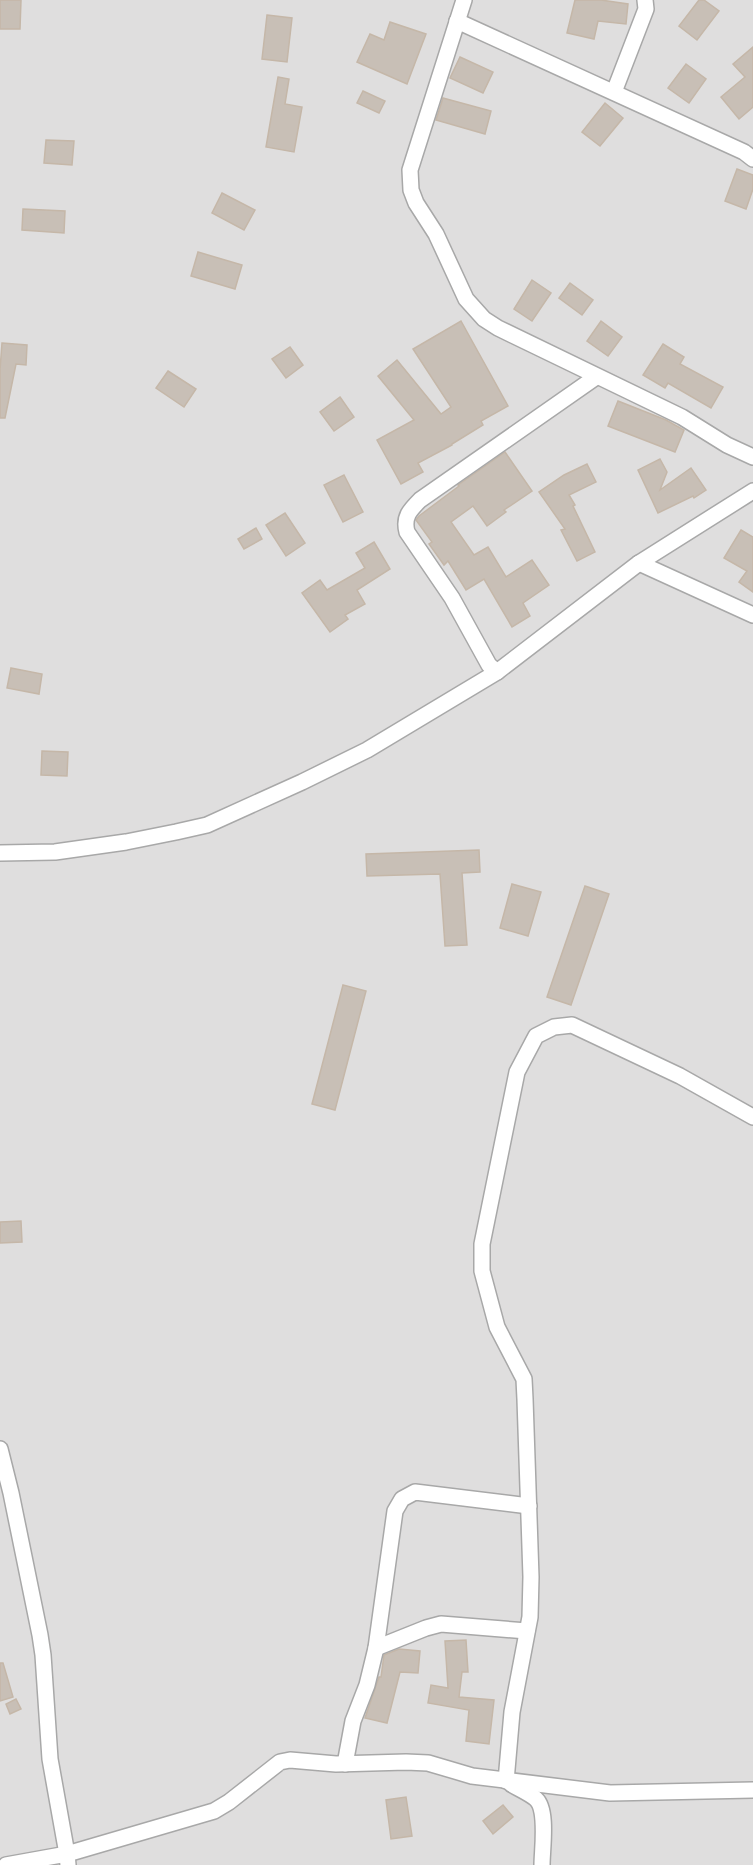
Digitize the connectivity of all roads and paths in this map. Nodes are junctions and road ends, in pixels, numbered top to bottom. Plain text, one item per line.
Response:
1 (464, 0) edge
2 (645, 0) edge
3 (457, 21) junction
4 (614, 92) junction
5 (750, 152) edge
6 (596, 376) junction
7 (753, 457) edge
8 (753, 491) edge
9 (639, 563) junction
10 (753, 615) edge
11 (497, 672) junction
12 (0, 853) edge
13 (753, 1118) edge
14 (0, 1449) edge
15 (529, 1506) junction
16 (527, 1631) junction
17 (376, 1648) junction
18 (345, 1764) junction
19 (506, 1781) junction
20 (753, 1790) edge
21 (67, 1860) edge
22 (6, 1865) edge
23 (542, 1865) edge

1 - 3 street
2 - 4 street
3 - 4 street
3 - 6 street
4 - 5 street
6 - 7 street
6 - 11 street
8 - 9 street
9 - 10 street
9 - 11 street
11 - 12 street
13 - 15 street
14 - 21 street
15 - 16 street
15 - 17 street
16 - 17 street
16 - 19 street
17 - 18 street
18 - 19 street
18 - 21 street
19 - 20 street
19 - 23 street
21 - 22 street

